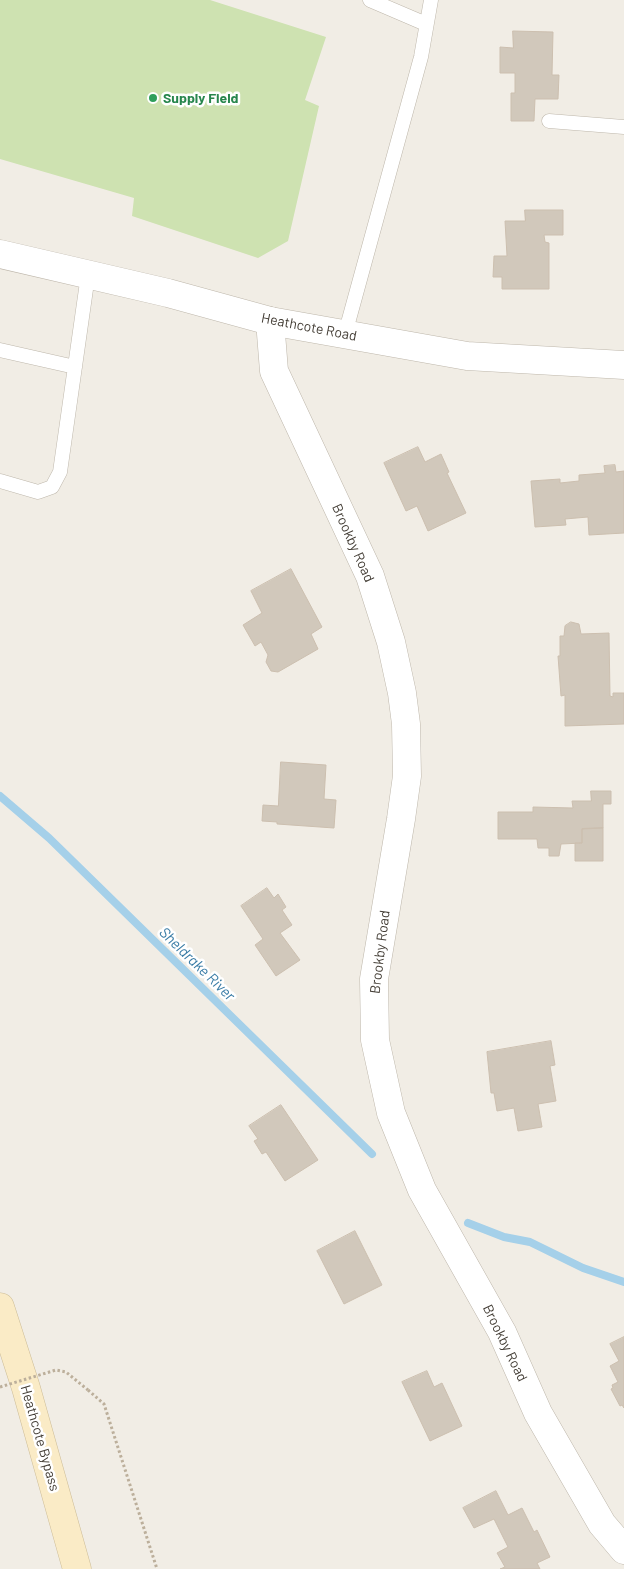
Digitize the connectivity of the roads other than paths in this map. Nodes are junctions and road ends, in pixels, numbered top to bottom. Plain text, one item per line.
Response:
1 (370, 0) edge
2 (431, 0) edge
3 (426, 24) junction
4 (549, 121) dead end
5 (624, 127) edge
6 (0, 254) edge
7 (88, 275) junction
8 (270, 321) junction
9 (346, 334) junction
10 (0, 350) edge
11 (624, 365) edge
12 (75, 367) junction
13 (0, 481) edge
14 (0, 1307) edge
15 (624, 1550) edge
16 (77, 1569) edge

1 - 3 lane
2 - 3 lane
3 - 9 lane
4 - 5 lane
6 - 7 street, Heathcote Road
7 - 8 street, Heathcote Road
7 - 12 lane
8 - 9 street, Heathcote Road
8 - 15 street, Brookby Road
9 - 11 street, Heathcote Road
10 - 12 lane
12 - 13 lane
14 - 16 main road, Heathcote Bypass

